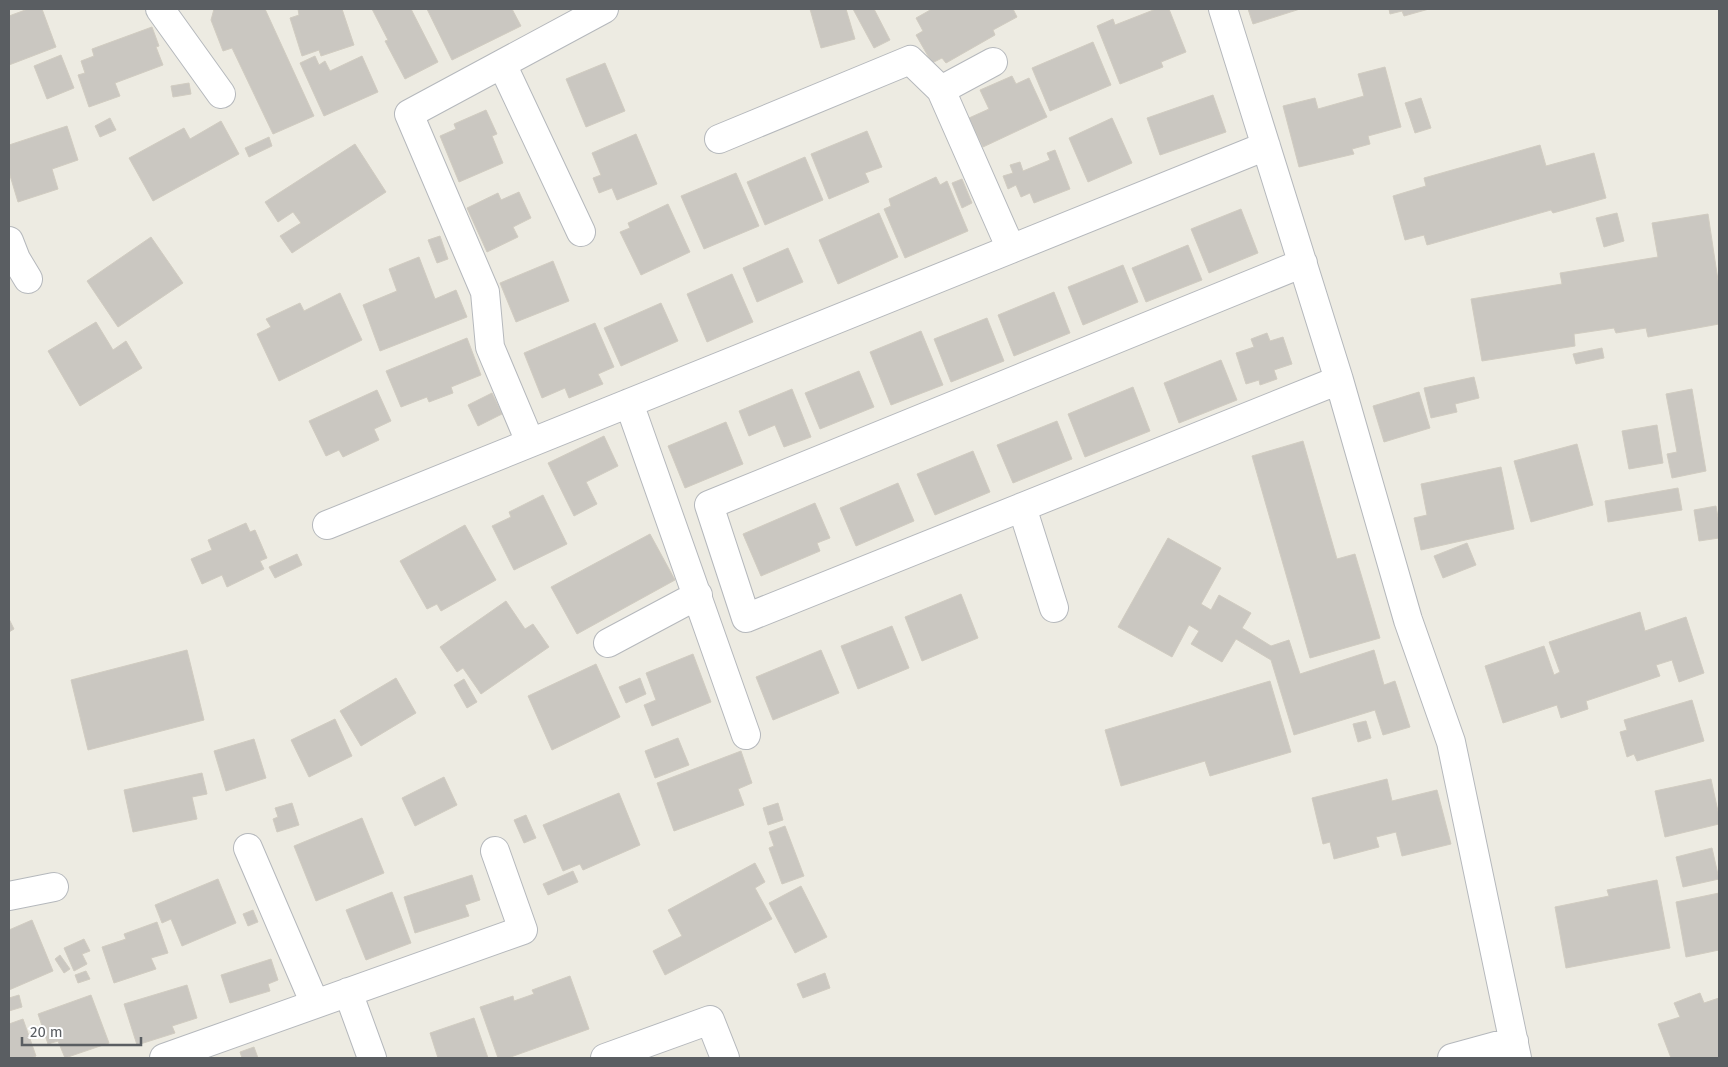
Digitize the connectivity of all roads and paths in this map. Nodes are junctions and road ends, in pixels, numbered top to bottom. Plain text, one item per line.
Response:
1 (160, 9) edge
2 (604, 9) edge
3 (1223, 9) edge
4 (993, 62) dead end
5 (502, 64) junction
6 (941, 90) junction
7 (221, 94) dead end
8 (719, 139) dead end
9 (1266, 146) junction
10 (582, 232) dead end
11 (9, 241) edge
12 (1010, 249) junction
13 (1303, 263) junction
14 (28, 279) dead end
15 (1340, 380) junction
16 (629, 402) junction
17 (530, 442) junction
18 (1022, 507) junction
19 (327, 524) dead end
20 (698, 595) junction
21 (1054, 608) dead end
22 (608, 643) dead end
23 (746, 735) dead end
24 (248, 848) dead end
25 (495, 851) dead end
26 (54, 887) dead end
27 (9, 896) edge
28 (348, 992) junction
29 (315, 1004) junction
30 (1515, 1050) edge
31 (164, 1058) edge
32 (372, 1058) edge
33 (606, 1058) edge
34 (725, 1058) edge
35 (1452, 1058) edge

1 - 7 street
2 - 5 street
3 - 9 street
4 - 6 street
5 - 10 street
5 - 17 street
6 - 8 street
6 - 12 street
9 - 12 street
9 - 13 street
11 - 14 street
12 - 16 street
13 - 15 street
13 - 18 street
15 - 18 street
15 - 30 street
16 - 17 street
16 - 20 street
17 - 19 street
18 - 21 street
20 - 22 street
20 - 23 street
24 - 29 street
25 - 28 street
26 - 27 street
28 - 29 street
28 - 32 street
29 - 31 street
30 - 35 street
33 - 34 street

